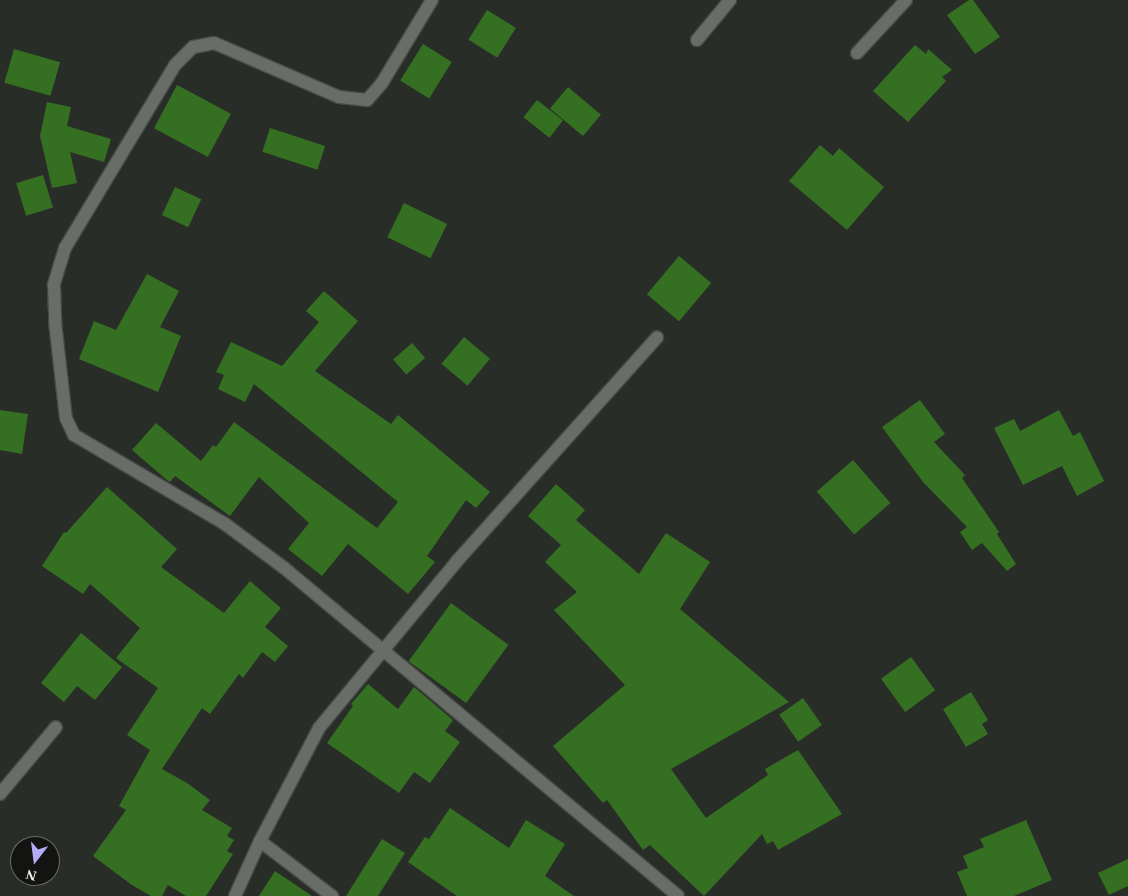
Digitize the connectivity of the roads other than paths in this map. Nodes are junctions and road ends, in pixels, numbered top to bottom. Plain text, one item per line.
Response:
1 (432, 0) edge
2 (730, 0) edge
3 (906, 0) edge
4 (697, 40) dead end
5 (856, 53) dead end
6 (657, 337) dead end
7 (381, 651) junction
8 (56, 727) dead end
9 (0, 794) edge
10 (260, 841) junction
11 (235, 896) edge
12 (332, 896) edge
13 (678, 896) edge

1 - 7 street
2 - 4 street
3 - 5 street
6 - 7 street
7 - 10 street
7 - 13 street
8 - 9 street
10 - 11 street
10 - 12 street

